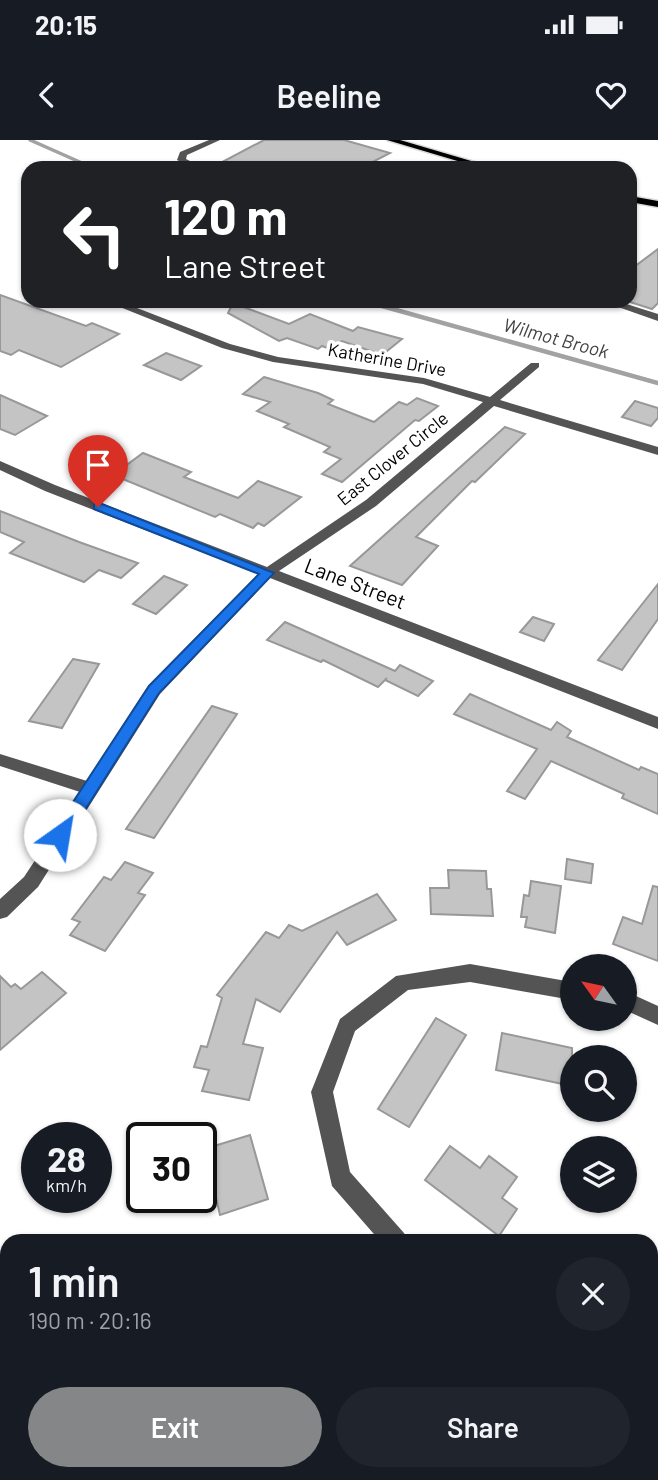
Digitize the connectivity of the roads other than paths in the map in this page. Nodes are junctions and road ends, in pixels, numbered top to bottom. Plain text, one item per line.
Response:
1 (216, 140) edge
2 (391, 140) edge
3 (183, 161) edge
4 (466, 161) edge
5 (637, 200) edge
6 (658, 204) edge
7 (128, 308) edge
8 (628, 308) edge
9 (658, 318) edge
10 (535, 365) dead end
11 (492, 400) junction
12 (658, 451) edge
13 (0, 465) edge
14 (267, 573) junction
15 (656, 719) edge
16 (0, 760) edge
17 (89, 788) junction
18 (0, 911) edge
19 (560, 989) edge
20 (637, 1006) edge
21 (658, 1016) edge
22 (391, 1234) edge

1 - 3 street
2 - 4 main road
5 - 6 main road
7 - 11 street, Katherine Drive
8 - 9 street
10 - 11 street, East Clover Circle
11 - 12 street, Katherine Drive
11 - 14 street, East Clover Circle
13 - 14 street, Lane Street
14 - 15 street, Lane Street
14 - 17 street, East Clover Circle
16 - 17 street
17 - 18 street, East Clover Circle
19 - 22 street
20 - 21 street

